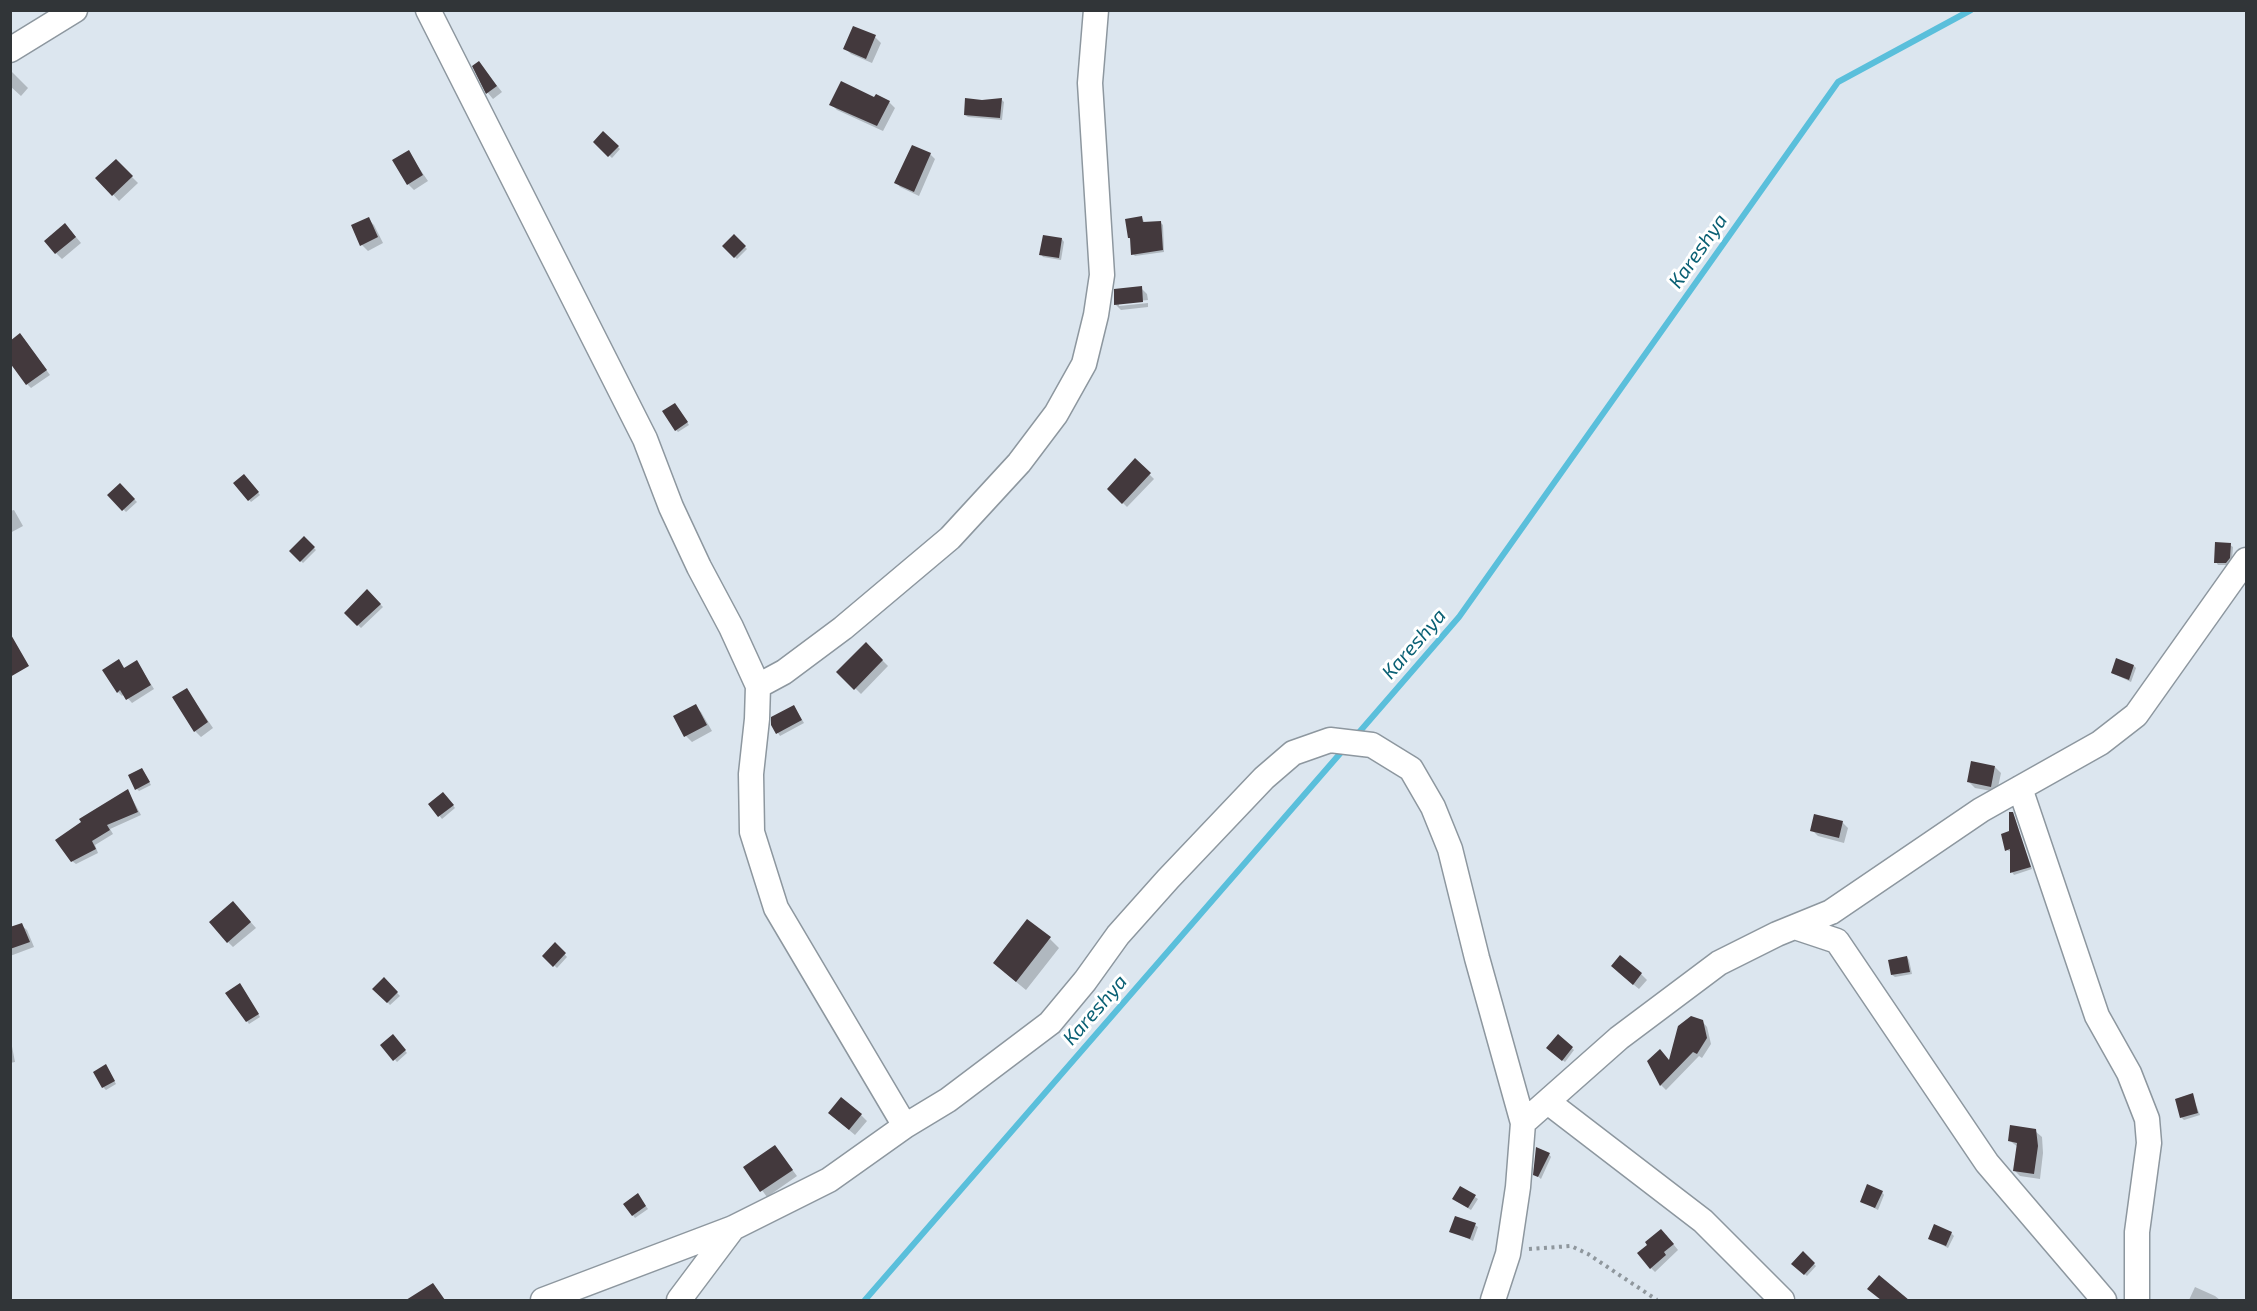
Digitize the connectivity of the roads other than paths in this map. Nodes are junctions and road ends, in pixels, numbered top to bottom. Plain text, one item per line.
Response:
1 (75, 10) edge
2 (428, 10) edge
3 (1096, 10) edge
4 (10, 50) edge
5 (2247, 560) edge
6 (758, 686) junction
7 (2020, 788) junction
8 (1795, 927) junction
9 (1548, 1102) junction
10 (1523, 1123) junction
11 (905, 1126) junction
12 (733, 1228) junction
13 (543, 1300) edge
14 (679, 1300) edge
15 (1493, 1300) edge
16 (1782, 1300) edge
17 (2104, 1300) edge
18 (2137, 1300) edge

1 - 4 street
2 - 6 street
3 - 6 street
5 - 7 street
6 - 11 street
7 - 8 street
7 - 18 street
8 - 9 street
8 - 17 street
9 - 10 street
9 - 16 street
10 - 11 street
10 - 15 street
11 - 12 street
12 - 13 street
12 - 14 street

